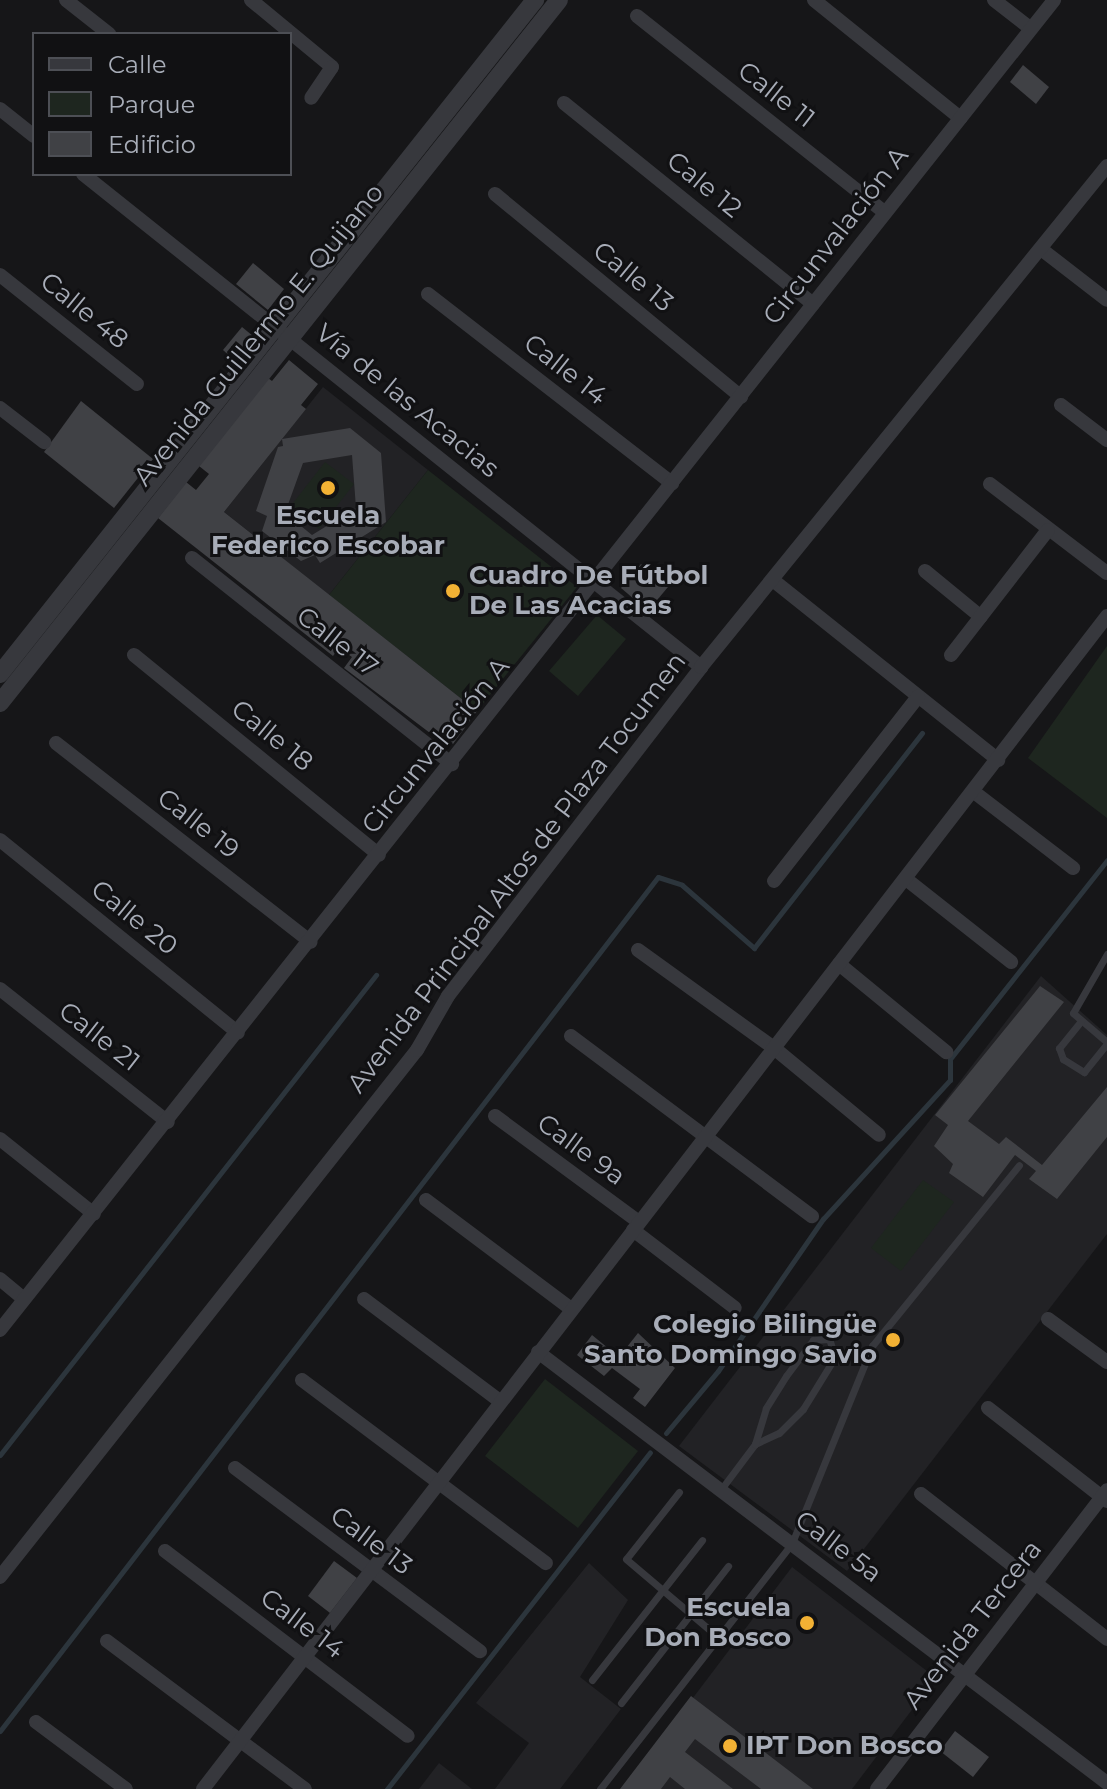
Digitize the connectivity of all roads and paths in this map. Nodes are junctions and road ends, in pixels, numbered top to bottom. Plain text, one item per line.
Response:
1 (66, 0) edge
2 (251, 0) edge
3 (535, 0) edge
4 (559, 0) edge
5 (814, 0) edge
6 (994, 0) edge
7 (1054, 0) edge
8 (637, 16) dead end
9 (1030, 28) junction
10 (106, 32) edge
11 (290, 32) edge
12 (292, 34) edge
13 (311, 98) dead end
14 (564, 103) dead end
15 (0, 109) edge
16 (960, 118) junction
17 (32, 134) edge
18 (1107, 166) edge
19 (86, 176) edge
20 (404, 181) junction
21 (495, 194) dead end
22 (884, 212) junction
23 (1041, 249) junction
24 (0, 275) edge
25 (428, 294) dead end
26 (1107, 300) edge
27 (813, 304) junction
28 (283, 332) junction
29 (137, 384) dead end
30 (741, 397) junction
31 (1061, 405) dead end
32 (0, 408) edge
33 (1107, 440) edge
34 (44, 442) dead end
35 (672, 483) junction
36 (990, 484) dead end
37 (1048, 530) junction
38 (104, 558) junction
39 (192, 558) dead end
40 (925, 571) dead end
41 (1107, 573) edge
42 (774, 581) junction
43 (596, 583) junction
44 (1107, 616) edge
45 (981, 617) junction
46 (134, 655) dead end
47 (951, 655) dead end
48 (701, 667) junction
49 (0, 674) edge
50 (918, 697) junction
51 (0, 703) edge
52 (56, 743) dead end
53 (998, 760) junction
54 (452, 764) junction
55 (974, 792) junction
56 (0, 840) edge
57 (379, 855) junction
58 (1073, 868) dead end
59 (906, 879) junction
60 (774, 881) dead end
61 (311, 942) junction
62 (638, 950) dead end
63 (1107, 954) edge
64 (1011, 962) dead end
65 (839, 964) junction
66 (0, 989) edge
67 (1081, 1021) junction
68 (238, 1033) junction
69 (571, 1036) dead end
70 (1107, 1043) edge
71 (774, 1048) junction
72 (946, 1052) dead end
73 (495, 1116) dead end
74 (168, 1122) junction
75 (879, 1135) dead end
76 (706, 1136) junction
77 (0, 1139) edge
78 (1019, 1165) dead end
79 (426, 1200) dead end
80 (94, 1214) junction
81 (812, 1216) dead end
82 (636, 1226) junction
83 (0, 1279) edge
84 (24, 1299) junction
85 (364, 1299) dead end
86 (735, 1308) dead end
87 (571, 1309) junction
88 (1048, 1319) dead end
89 (0, 1330) edge
90 (538, 1352) junction
91 (1107, 1362) edge
92 (302, 1380) dead end
93 (500, 1401) junction
94 (988, 1408) dead end
95 (755, 1444) junction
96 (235, 1468) dead end
97 (439, 1480) junction
98 (722, 1488) junction
99 (679, 1492) dead end
100 (921, 1494) dead end
101 (1105, 1496) edge
102 (702, 1540) dead end
103 (792, 1543) junction
104 (165, 1551) dead end
105 (546, 1563) dead end
106 (728, 1566) dead end
107 (370, 1571) junction
108 (0, 1577) edge
109 (1035, 1583) junction
110 (661, 1591) junction
111 (691, 1615) junction
112 (718, 1637) junction
113 (1107, 1639) edge
114 (107, 1641) dead end
115 (480, 1651) dead end
116 (306, 1656) junction
117 (966, 1673) junction
118 (592, 1680) dead end
119 (621, 1703) dead end
120 (36, 1722) dead end
121 (408, 1736) dead end
122 (240, 1740) junction
123 (1107, 1783) edge
124 (126, 1789) edge
125 (203, 1789) edge
126 (305, 1789) edge
127 (600, 1789) edge
128 (877, 1789) edge

1 - 10 street
2 - 11 street
3 - 20 street, Avenida Guillermo E. Quijano
4 - 20 street, Avenida Guillermo E. Quijano
5 - 16 street
6 - 9 street
7 - 9 street, Circunvalación A
8 - 22 street, Calle 11
9 - 16 street, Circunvalación A
12 - 13 street
14 - 27 street, Cale 12
15 - 17 street
16 - 22 street, Circunvalación A
18 - 23 street, Avenida Principal Altos de Plaza Tocumen
19 - 28 street, Vía de las Acacias
20 - 28 street, Avenida Guillermo E. Quijano
21 - 30 street, Calle 13
22 - 27 street, Circunvalación A
23 - 26 street
23 - 42 street, Avenida Principal Altos de Plaza Tocumen
24 - 29 street, Calle 48
25 - 35 street, Calle 14
27 - 30 street, Circunvalación A
28 - 38 street, Avenida Guillermo E. Quijano
28 - 43 street, Vía de las Acacias
30 - 35 street, Circunvalación A
31 - 33 street
32 - 34 street
35 - 43 street, Circunvalación A
36 - 37 street
37 - 41 street
37 - 45 street
38 - 49 street, Avenida Guillermo E. Quijano
38 - 51 street, Avenida Guillermo E. Quijano
39 - 54 street, Calle 17
40 - 45 street
42 - 48 street, Avenida Principal Altos de Plaza Tocumen
42 - 50 street
43 - 48 street, Vía de las Acacias
43 - 54 street, Circunvalación A
44 - 53 street
45 - 47 street
46 - 57 street, Calle 18
48 - 108 street, Avenida Principal Altos de Plaza Tocumen
50 - 53 street
50 - 60 street
52 - 61 street, Calle 19
53 - 55 street
54 - 57 street, Circunvalación A
55 - 58 street
55 - 59 street
56 - 68 street, Calle 20
57 - 61 street, Circunvalación A
59 - 64 street
59 - 65 street
61 - 68 street, Circunvalación A
62 - 71 street
63 - 67 lane
65 - 71 street
65 - 72 street
66 - 74 street, Calle 21
67 - 70 lane
67 - 70 lane
68 - 74 street, Circunvalación A
69 - 76 street
71 - 75 street
71 - 76 street
73 - 82 street, Calle 9a
74 - 80 street, Circunvalación A
76 - 81 street
76 - 82 street
77 - 80 street
78 - 103 lane
79 - 87 street
80 - 84 street, Circunvalación A
82 - 86 street, Calle 9a
82 - 87 street
83 - 84 street
84 - 89 street, Circunvalación A
85 - 93 street
87 - 90 street
88 - 91 street
90 - 93 street
90 - 98 street, Calle 5a
92 - 97 street
93 - 97 street
94 - 101 street
95 - 95 lane
95 - 98 lane
96 - 107 street, Calle 13
97 - 105 street
97 - 107 street
98 - 103 street, Calle 5a
99 - 110 lane
100 - 109 street
101 - 109 street, Avenida Tercera
102 - 110 lane
103 - 112 lane
103 - 117 street, Calle 5a
104 - 116 street, Calle 14
106 - 111 lane
107 - 115 street, Calle 13
107 - 116 street
109 - 113 street
109 - 117 street, Avenida Tercera
110 - 111 lane
110 - 118 lane
111 - 112 lane
111 - 119 lane
112 - 127 lane
114 - 122 street
116 - 121 street, Calle 14
116 - 122 street
117 - 123 street, Calle 5a
117 - 128 street, Avenida Tercera
120 - 124 street
122 - 125 street
122 - 126 street

